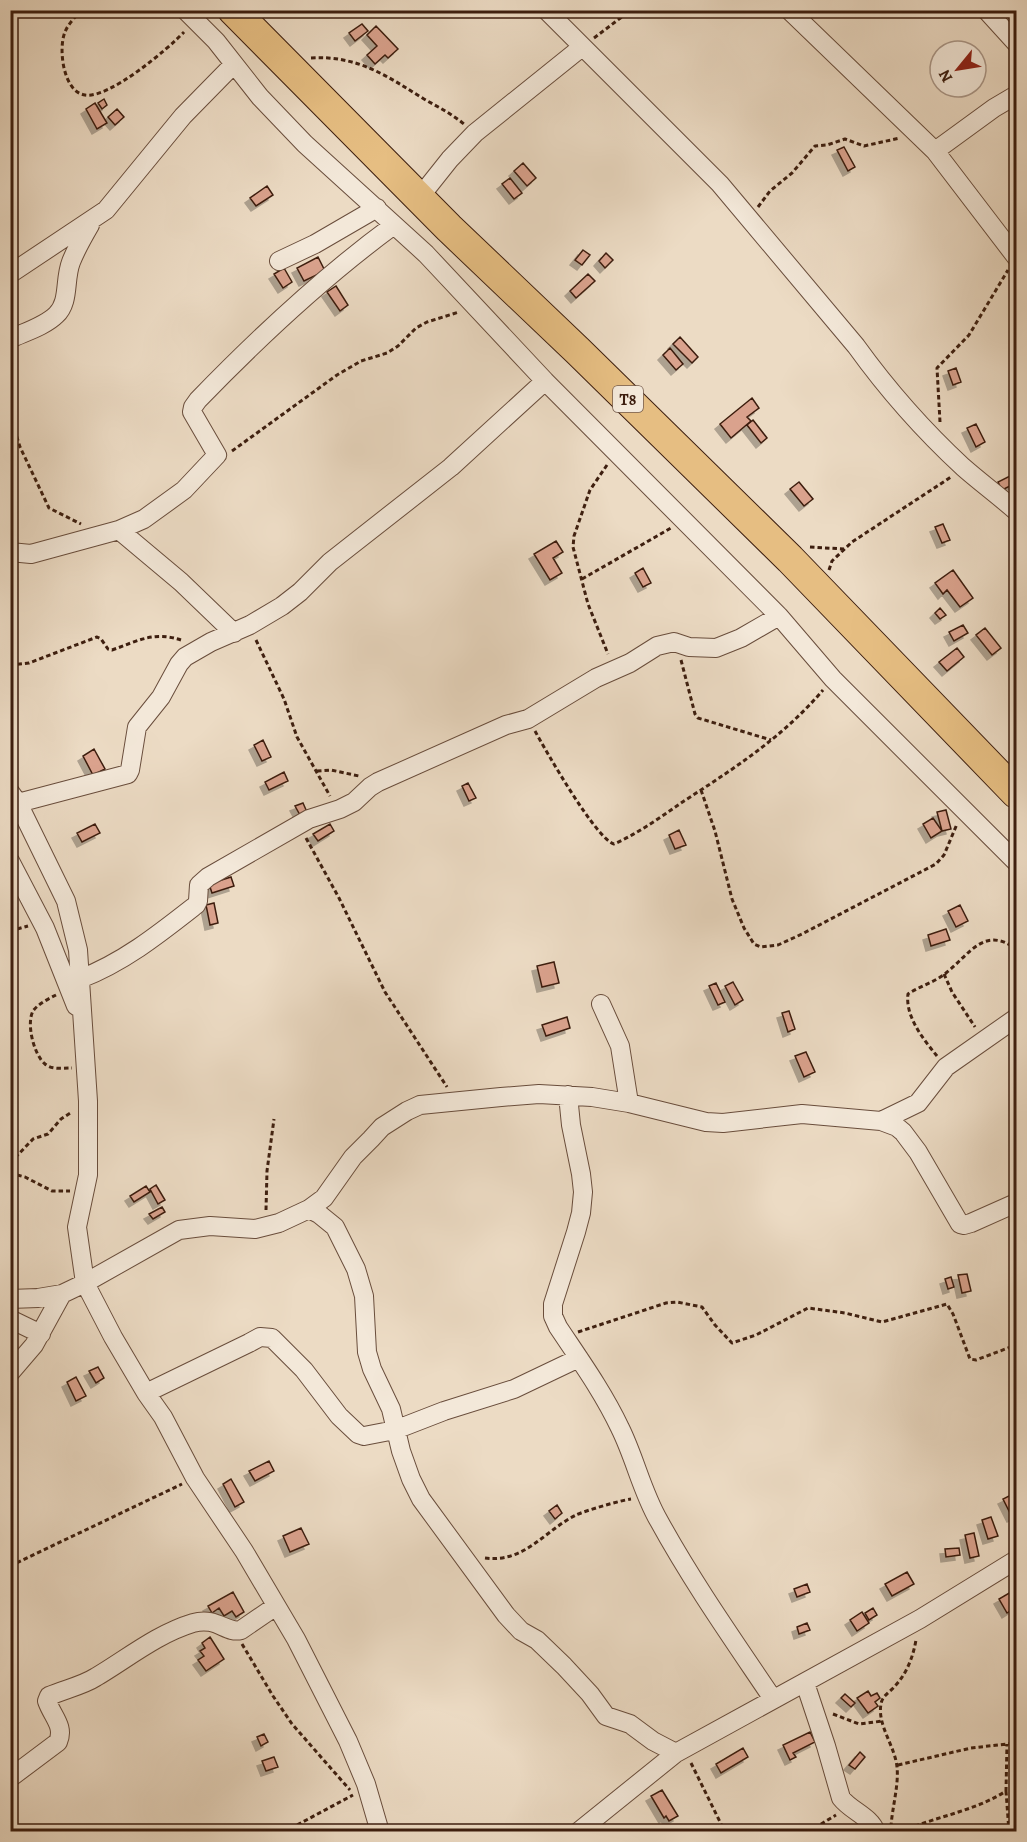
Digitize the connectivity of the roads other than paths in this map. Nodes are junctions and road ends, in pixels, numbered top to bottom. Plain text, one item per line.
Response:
1 (233, 10) edge
2 (546, 10) edge
3 (789, 10) edge
4 (986, 10) edge
5 (190, 15) edge
6 (1017, 43) edge
7 (582, 47) junction
8 (234, 64) junction
9 (1017, 95) edge
10 (935, 151) junction
11 (419, 198) junction
12 (376, 208) junction
13 (94, 218) junction
14 (394, 225) junction
15 (279, 261) dead end
16 (1014, 261) edge
17 (10, 274) edge
18 (10, 339) edge
19 (545, 381) junction
20 (1017, 510) edge
21 (110, 532) junction
22 (10, 552) edge
23 (779, 616) junction
24 (242, 629) junction
25 (1017, 793) edge
26 (14, 797) edge
27 (10, 861) edge
28 (1017, 862) edge
29 (75, 983) junction
30 (601, 1004) dead end
31 (1017, 1018) edge
32 (568, 1095) junction
33 (629, 1103) junction
34 (880, 1121) junction
35 (1017, 1203) edge
36 (309, 1209) junction
37 (85, 1283) junction
38 (62, 1294) junction
39 (10, 1299) edge
40 (10, 1319) edge
41 (41, 1334) junction
42 (579, 1358) junction
43 (10, 1373) edge
44 (146, 1394) junction
45 (395, 1430) junction
46 (1017, 1560) edge
47 (276, 1606) junction
48 (805, 1683) junction
49 (773, 1699) junction
50 (680, 1751) junction
51 (10, 1778) edge
52 (380, 1832) edge
53 (578, 1832) edge
54 (876, 1832) edge

1 - 11 highway, T8
2 - 7 street
3 - 10 street
4 - 6 street
5 - 8 street
7 - 11 street
7 - 20 street
8 - 12 street
8 - 13 street
9 - 10 street
10 - 16 street
11 - 25 highway, T8
12 - 14 street
12 - 15 street
13 - 17 street
13 - 18 street
14 - 19 street
14 - 21 street
19 - 23 street
19 - 24 street
21 - 22 street
21 - 24 street
23 - 28 street
23 - 29 street
24 - 26 street
26 - 29 street
27 - 29 street
29 - 37 street
30 - 33 street
31 - 34 street
32 - 33 street
32 - 36 street
32 - 42 street
33 - 34 street
34 - 35 street
36 - 37 street
36 - 45 street
37 - 38 street
37 - 44 street
38 - 39 street
38 - 41 street
40 - 41 street
41 - 43 street
42 - 45 street
42 - 49 street
44 - 45 street
44 - 47 street
45 - 50 street
46 - 48 street
47 - 51 street
47 - 52 street
48 - 49 street
48 - 54 street
49 - 50 street
50 - 53 street

